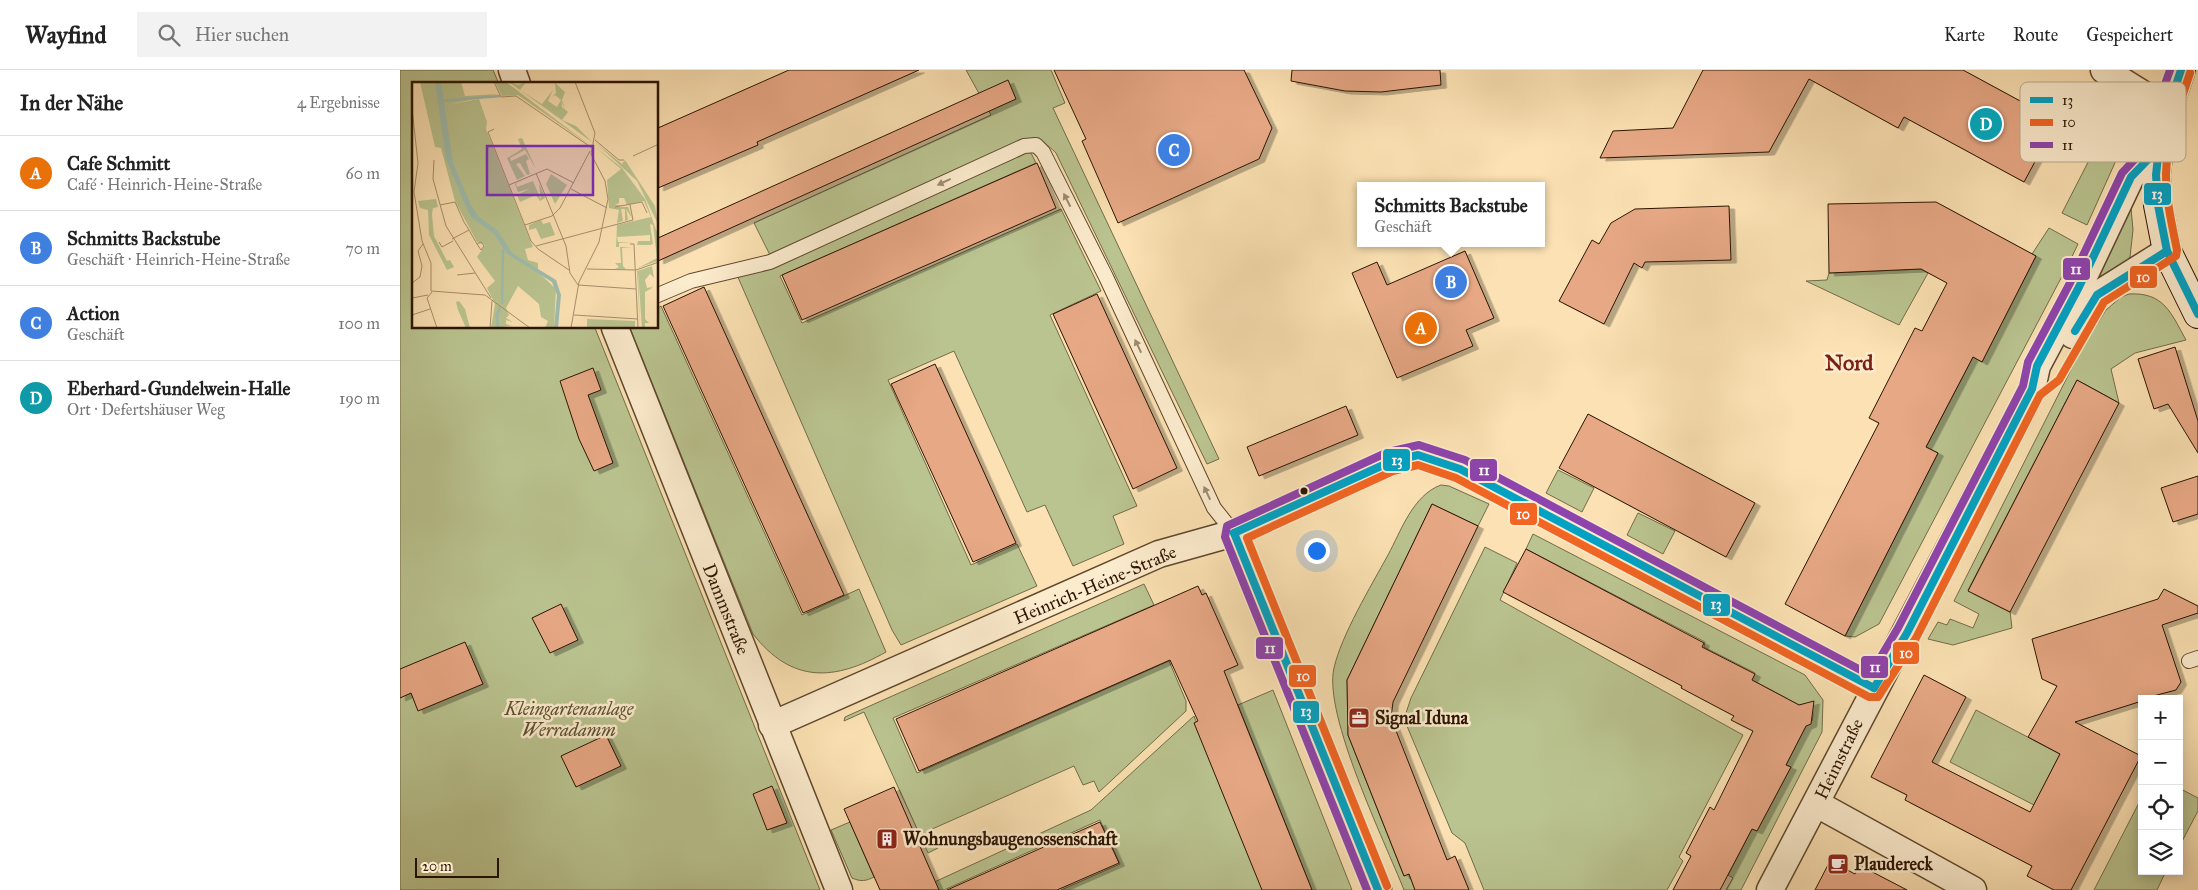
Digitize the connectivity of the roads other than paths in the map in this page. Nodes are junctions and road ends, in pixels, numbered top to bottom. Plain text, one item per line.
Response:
1 (512, 70) edge
2 (2104, 70) edge
3 (2181, 70) edge
4 (516, 82) edge
5 (2123, 82) edge
6 (2177, 82) edge
7 (2145, 162) edge
8 (2157, 162) edge
9 (2167, 251) junction
10 (659, 295) edge
11 (2198, 314) edge
12 (615, 329) edge
13 (2032, 389) junction
14 (1234, 533) junction
15 (1874, 688) junction
16 (772, 725) junction
17 (1817, 804) junction
18 (839, 890) edge
19 (1378, 890) edge
20 (1770, 890) edge
21 (1973, 890) edge

1 - 4 street
2 - 5 street
3 - 6 main road
7 - 13 street, Heimstraße
8 - 9 main road
9 - 11 main road
9 - 13 street, Heimstraße
14 -> 10 lane
12 - 16 street, Dammstraße
13 - 15 street, Heimstraße
14 - 15 street, Heinrich-Heine-Straße
14 - 16 street, Heinrich-Heine-Straße
14 - 19 street
15 - 17 street, Heimstraße
16 - 18 street, Dammstraße
17 - 20 street, Heimstraße
17 - 21 street

